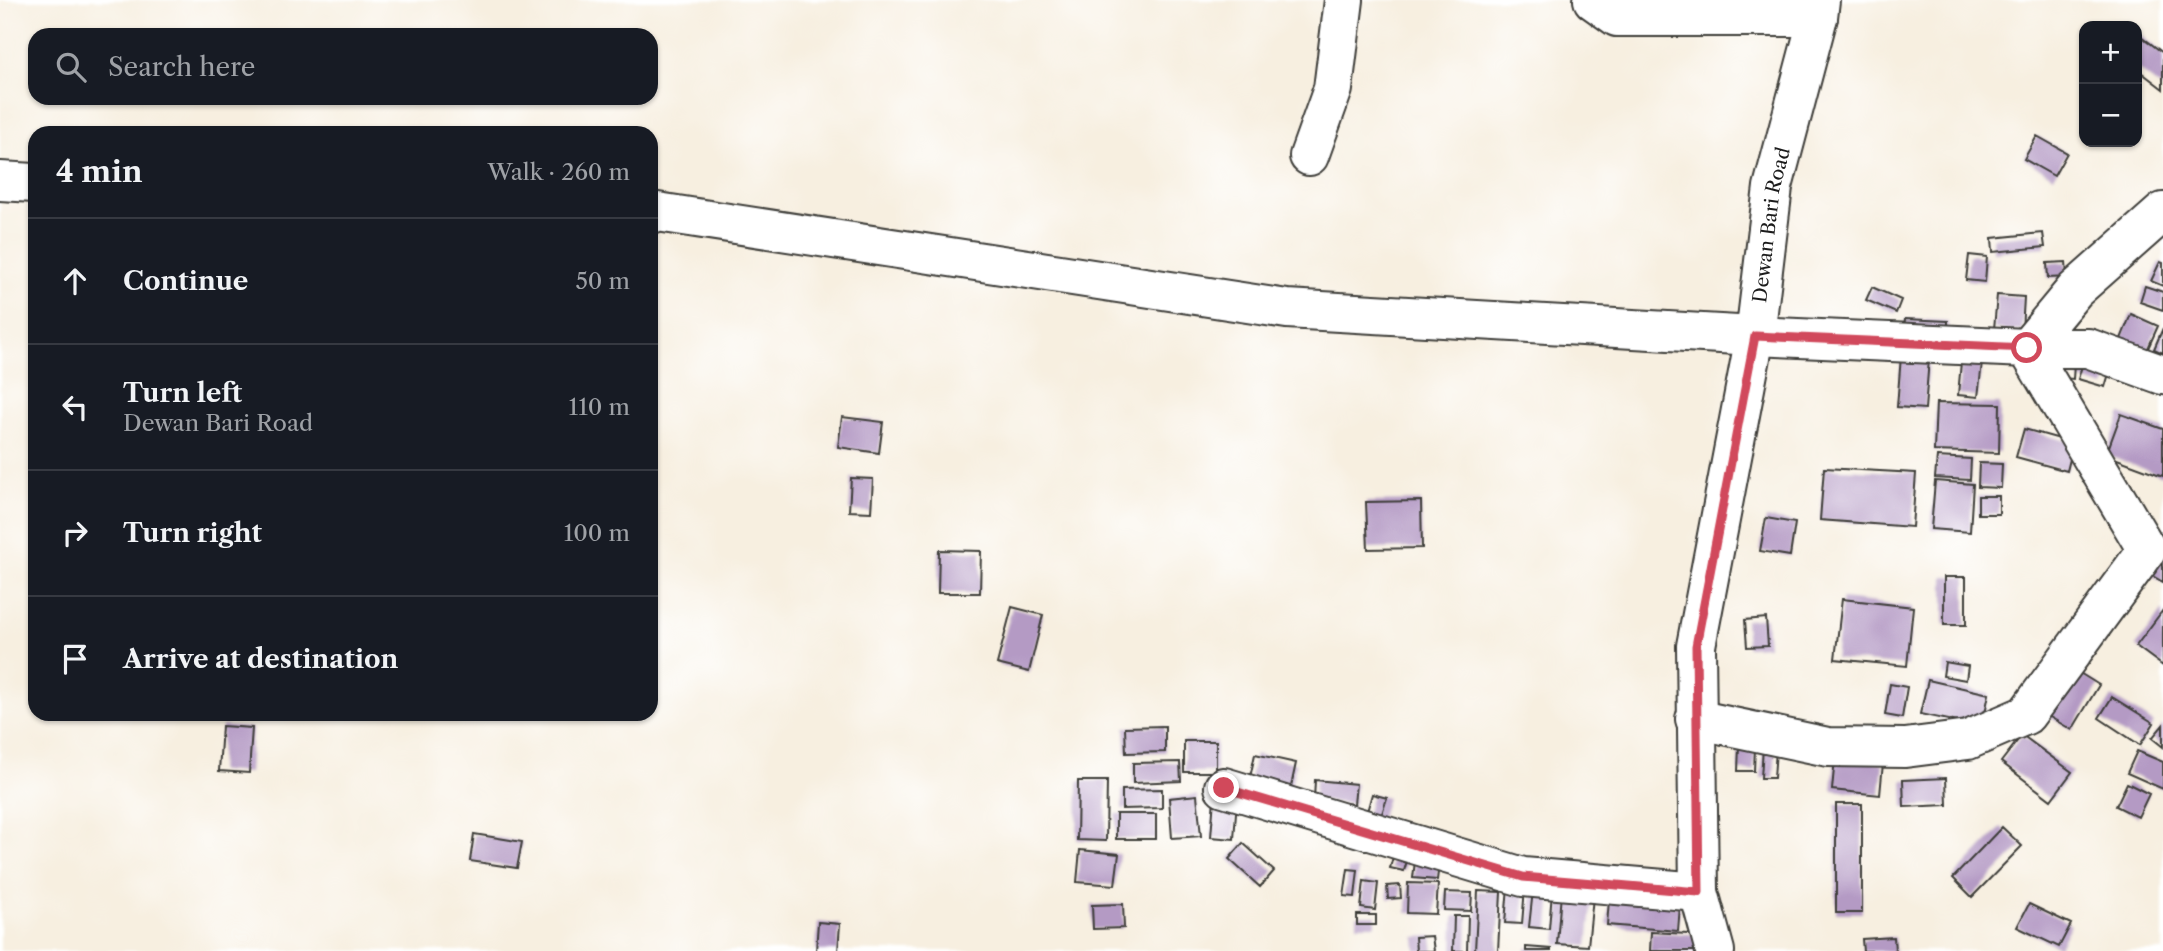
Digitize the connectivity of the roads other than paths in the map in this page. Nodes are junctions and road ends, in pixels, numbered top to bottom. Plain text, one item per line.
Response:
1 (1344, 0) edge
2 (1593, 0) edge
3 (1819, 9) edge
4 (1309, 156) dead end
5 (0, 181) edge
6 (28, 183) edge
7 (658, 212) edge
8 (2163, 212) edge
9 (1755, 336) junction
10 (2027, 348) junction
11 (2163, 374) edge
12 (1695, 719) junction
13 (1224, 788) dead end
14 (1699, 892) junction
15 (1715, 951) edge

1 - 4 street
2 - 3 street
3 - 9 street, Dewan Bari Road
5 - 6 street
7 - 9 street
8 - 10 street
9 - 10 street
9 - 12 street, Dewan Bari Road
10 - 11 street
10 - 12 street
12 - 14 street, Dewan Bari Road
13 - 14 street
14 - 15 street, Dewan Bari Road

